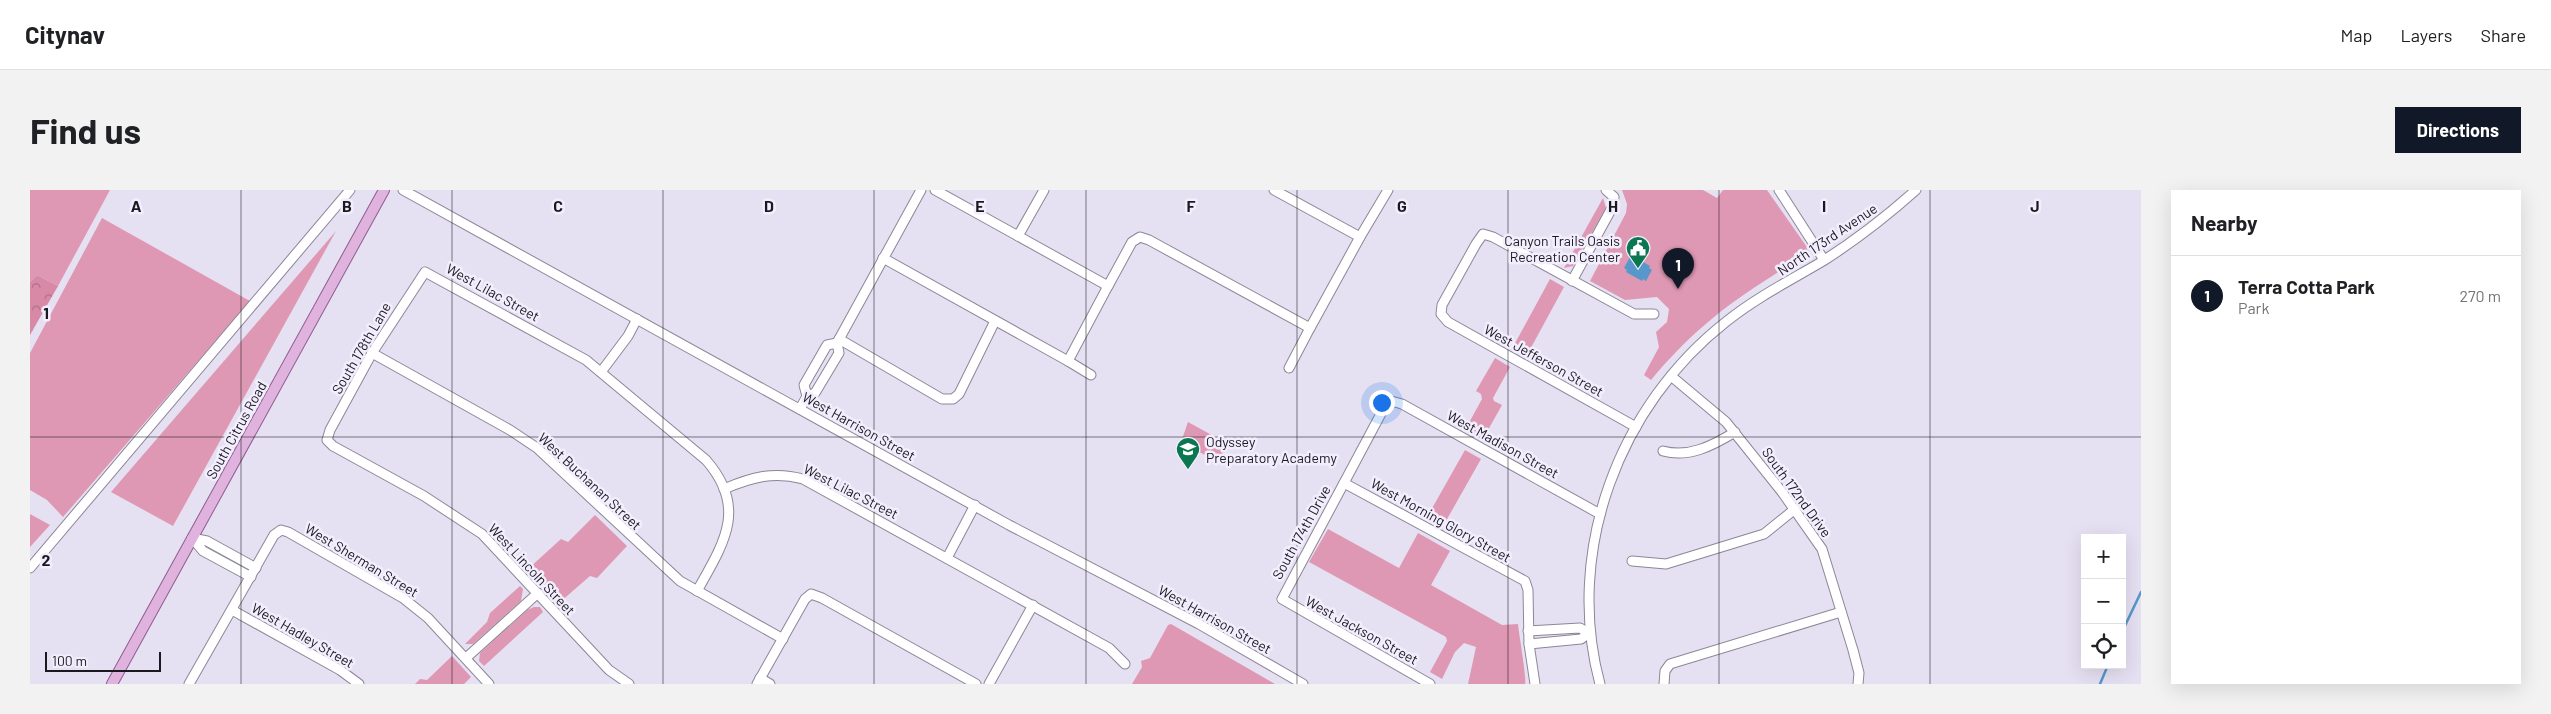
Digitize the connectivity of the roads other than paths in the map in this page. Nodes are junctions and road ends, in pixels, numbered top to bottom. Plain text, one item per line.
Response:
1 (350, 190) edge
2 (384, 190) edge
3 (403, 190) edge
4 (921, 190) edge
5 (935, 190) edge
6 (1044, 190) edge
7 (1274, 190) edge
8 (1388, 190) edge
9 (1606, 190) edge
10 (1779, 190) edge
11 (1916, 190) edge
12 (1018, 236) junction
13 (1360, 237) junction
14 (883, 258) junction
15 (1824, 260) junction
16 (425, 272) joint
17 (1572, 281) junction
18 (1108, 286) junction
19 (1654, 314) dead end
20 (638, 319) junction
21 (995, 322) junction
22 (1310, 328) junction
23 (838, 341) junction
24 (372, 353) junction
25 (1068, 361) junction
26 (1289, 368) dead end
27 (602, 372) junction
28 (1091, 375) dead end
29 (1671, 376) junction
30 (807, 396) junction
31 (1391, 401) joint
32 (800, 409) junction
33 (1636, 427) junction
34 (1735, 432) junction
35 (327, 440) joint
36 (1663, 452) dead end
37 (1344, 482) junction
38 (724, 489) junction
39 (975, 505) junction
40 (1795, 509) junction
41 (1600, 514) junction
42 (192, 538) junction
43 (946, 558) junction
44 (1632, 561) dead end
45 (30, 568) edge
46 (256, 568) junction
47 (251, 577) junction
48 (697, 591) junction
49 (538, 594) junction
50 (1282, 600) joint
51 (1033, 605) junction
52 (232, 610) junction
53 (1842, 612) junction
54 (1528, 632) junction
55 (1589, 633) junction
56 (783, 639) junction
57 (1529, 644) junction
58 (466, 658) junction
59 (1125, 664) dead end
60 (758, 681) edge
61 (112, 684) edge
62 (189, 684) edge
63 (359, 684) edge
64 (489, 684) edge
65 (629, 684) edge
66 (770, 684) edge
67 (976, 684) edge
68 (989, 684) edge
69 (1303, 684) edge
70 (1430, 684) edge
71 (1535, 684) edge
72 (1600, 684) edge
73 (1664, 684) edge
74 (1858, 684) edge

1 - 45 street
2 - 42 main road, South Citrus Road
3 - 20 street, West Harrison Street
4 - 14 street
5 - 12 street
6 - 12 street
7 - 13 street
8 - 13 street
9 - 17 street
10 - 15 street
11 - 15 street, North 173rd Avenue
12 - 18 street
13 - 22 street
14 - 21 street
14 - 23 street
15 - 29 street, North 173rd Avenue
16 - 24 street, South 178th Lane
16 - 27 street, West Lilac Street
17 - 19 street
17 - 33 street, West Jefferson Street
18 - 22 street
18 - 25 street
20 - 27 street
20 - 32 street, West Harrison Street
21 - 23 street
21 - 25 street
22 - 26 street
23 - 30 street
23 - 30 street
24 - 35 street, South 178th Lane
24 - 48 street, West Buchanan Street
25 - 28 street
27 - 38 street, West Lilac Street
29 - 33 street, North 173rd Avenue
29 - 34 street, South 172nd Drive
30 - 32 street
31 - 37 street, South 174th Drive
31 - 41 street, West Madison Street
32 - 39 street, West Harrison Street
33 - 41 street, North 173rd Avenue
34 - 36 street
34 - 40 street, South 172nd Drive
35 - 49 street, West Lincoln Street
37 - 50 street, South 174th Drive
37 - 54 street, West Morning Glory Street
38 - 43 street, West Lilac Street
38 - 48 street
39 - 43 street
39 - 69 street, West Harrison Street
40 - 44 street
40 - 53 street, South 172nd Drive
41 - 55 street, North 173rd Avenue
42 - 46 street
42 - 47 street
42 - 61 main road, South Citrus Road
43 - 51 street, West Lilac Street
46 - 47 street
46 - 58 street, West Sherman Street
47 - 52 street
48 - 56 street, West Buchanan Street
49 - 58 street
49 - 65 street, West Lincoln Street
50 - 70 street, West Jackson Street
51 - 59 street, West Lilac Street
51 - 68 street
52 - 62 street
52 - 63 street, West Hadley Street
53 - 73 street
53 - 74 street, South 172nd Drive
54 - 55 street
54 - 57 street
55 - 57 street
55 - 72 street, North 173rd Avenue
56 - 60 street
56 - 67 street
57 - 71 street
58 - 64 street, West Sherman Street
60 - 66 street

